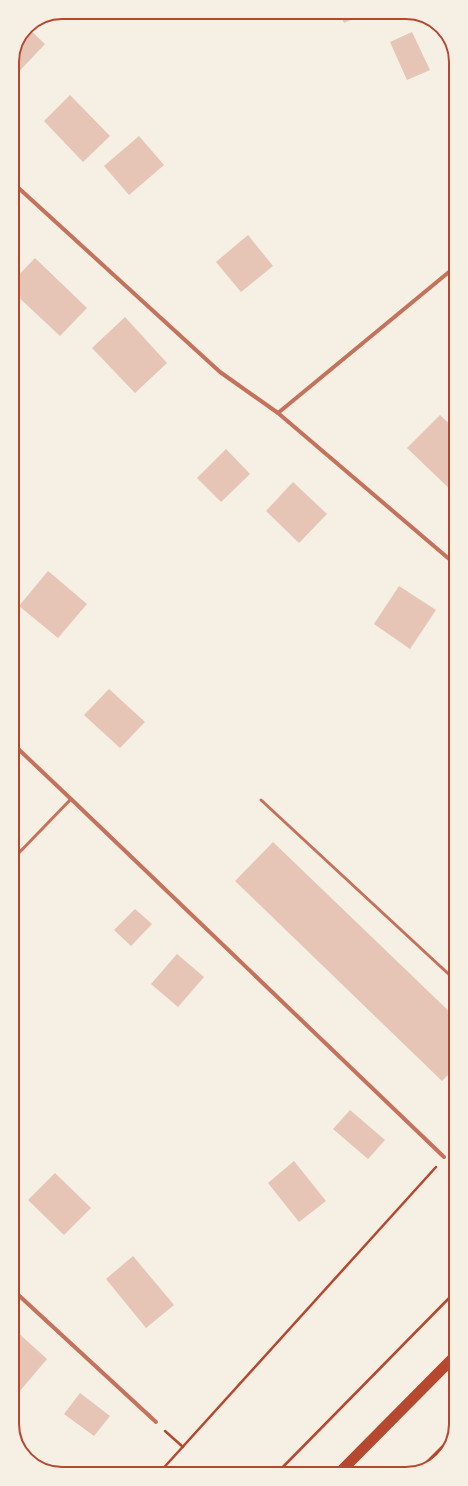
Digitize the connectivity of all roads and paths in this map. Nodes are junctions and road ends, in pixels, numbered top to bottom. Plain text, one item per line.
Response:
1 (19, 188) edge
2 (449, 272) edge
3 (278, 413) junction
4 (449, 559) edge
5 (19, 749) edge
6 (72, 798) junction
7 (261, 800) dead end
8 (19, 853) edge
9 (449, 974) edge
10 (444, 1157) joint
11 (19, 1295) edge
12 (449, 1298) edge
13 (449, 1362) edge
14 (156, 1422) joint
15 (183, 1447) junction
16 (165, 1467) edge
17 (283, 1467) edge
18 (346, 1467) edge

1 - 3 street
2 - 3 street
3 - 4 street
5 - 6 street
6 - 8 lane
6 - 10 street
7 - 9 lane
10 - 15 path
11 - 14 street
12 - 17 path
13 - 18 highway
14 - 15 path
15 - 16 path

